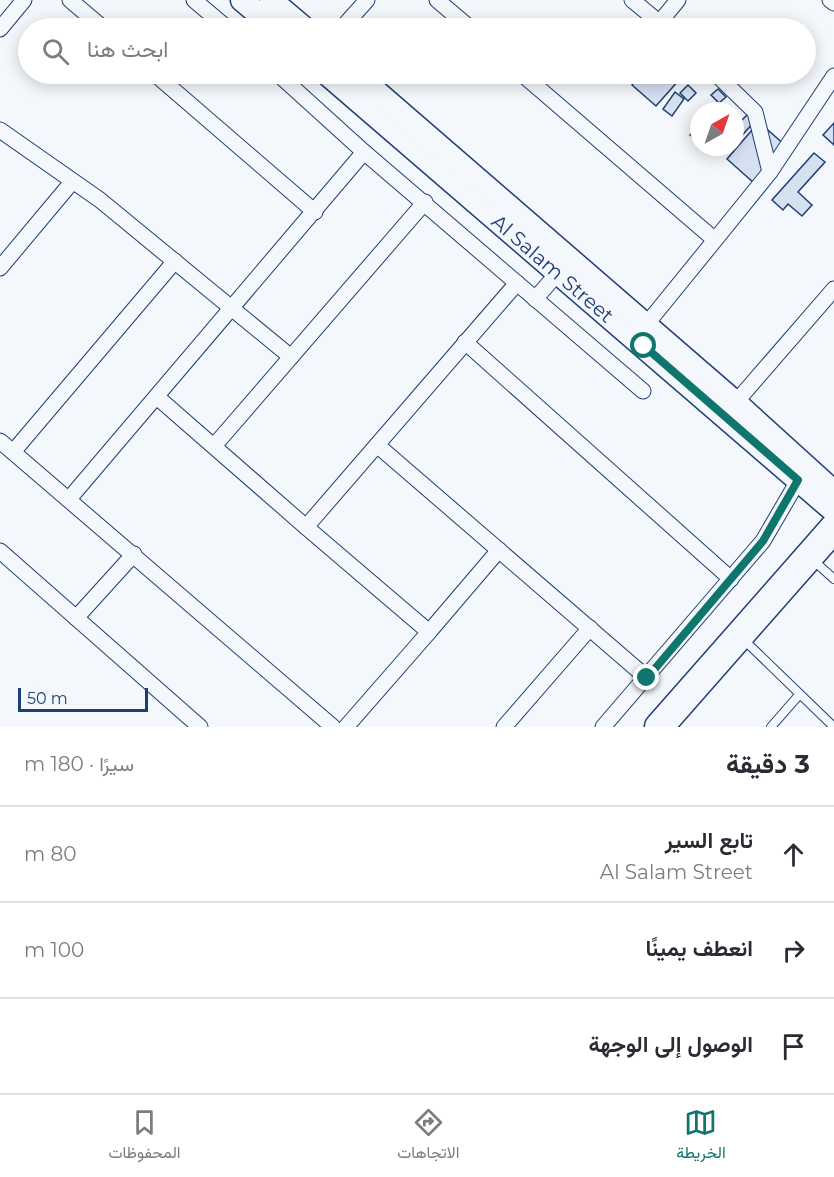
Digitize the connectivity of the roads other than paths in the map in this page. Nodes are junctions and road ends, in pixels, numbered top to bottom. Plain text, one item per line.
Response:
1 (24, 0) edge
2 (70, 0) edge
3 (194, 0) edge
4 (242, 0) edge
5 (271, 0) edge
6 (367, 0) edge
7 (437, 0) edge
8 (632, 0) edge
9 (678, 0) edge
10 (830, 0) edge
11 (834, 3) edge
12 (91, 18) edge
13 (215, 18) edge
14 (263, 18) edge
15 (292, 18) edge
16 (351, 18) edge
17 (458, 18) edge
18 (653, 18) edge
19 (667, 18) edge
20 (0, 29) edge
21 (834, 76) edge
22 (167, 84) edge
23 (289, 84) edge
24 (339, 84) edge
25 (367, 84) edge
26 (534, 84) edge
27 (726, 84) edge
28 (0, 130) edge
29 (364, 152) junction
30 (770, 172) junction
31 (72, 182) junction
32 (425, 202) junction
33 (315, 212) junction
34 (715, 240) junction
35 (175, 261) junction
36 (564, 266) junction
37 (0, 267) edge
38 (517, 283) junction
39 (834, 289) edge
40 (535, 299) junction
41 (232, 308) junction
42 (641, 331) junction
43 (465, 342) junction
44 (291, 357) junction
45 (643, 391) dead end
46 (157, 397) junction
47 (730, 409) junction
48 (0, 441) edge
49 (377, 445) junction
50 (214, 446) junction
51 (13, 452) junction
52 (803, 474) junction
53 (834, 492) edge
54 (69, 499) junction
55 (834, 511) edge
56 (306, 526) junction
57 (834, 528) edge
58 (499, 550) junction
59 (0, 551) edge
60 (134, 554) junction
61 (808, 555) junction
62 (731, 579) junction
63 (834, 579) edge
64 (76, 618) junction
65 (590, 628) junction
66 (429, 632) junction
67 (738, 634) junction
68 (647, 678) junction
69 (799, 695) junction
70 (200, 727) edge
71 (333, 727) edge
72 (346, 727) edge
73 (504, 727) edge
74 (603, 727) edge
75 (659, 727) edge
76 (771, 727) edge
77 (834, 727) edge

1 - 20 street
2 - 12 street
3 - 13 street
4 - 14 main road
5 - 15 main road
6 - 16 street
7 - 17 street
8 - 18 street
9 - 19 street
10 - 11 street
21 - 30 street
22 - 33 street
23 - 29 street
24 - 36 main road, Al Salam Street
25 - 36 main road, Al Salam Street
26 - 34 street
27 - 30 street
28 - 31 street
29 - 32 street
29 - 33 street
30 - 34 street
31 - 35 street
31 - 37 street
32 - 38 street
32 - 44 street
33 - 41 street
34 - 42 street
35 - 41 street
35 - 51 street
36 - 40 street
36 - 42 main road, Al Salam Street
38 - 40 street
38 - 43 street
39 - 47 street
40 - 45 street
41 - 44 street
41 - 46 street
42 - 47 main road, Al Salam Street
43 - 49 street
43 - 62 street
44 - 50 street
46 - 50 street
46 - 54 street
47 - 52 main road, Al Salam Street
48 - 51 street
49 - 56 street
49 - 58 street
50 - 56 street
51 - 54 street
52 - 53 main road, Al Salam Street
52 - 55 main road, Al Salam Street
52 - 62 street
54 - 60 street
56 - 66 street
57 - 61 highway
58 - 65 street
58 - 66 street
59 - 64 street
60 - 64 street
60 - 71 street
61 - 63 lane
61 - 67 highway
62 - 68 street
64 - 70 street
65 - 68 street
65 - 73 street
66 - 72 street
67 - 69 lane
67 - 75 highway
68 - 74 street
69 - 76 lane
69 - 77 lane

